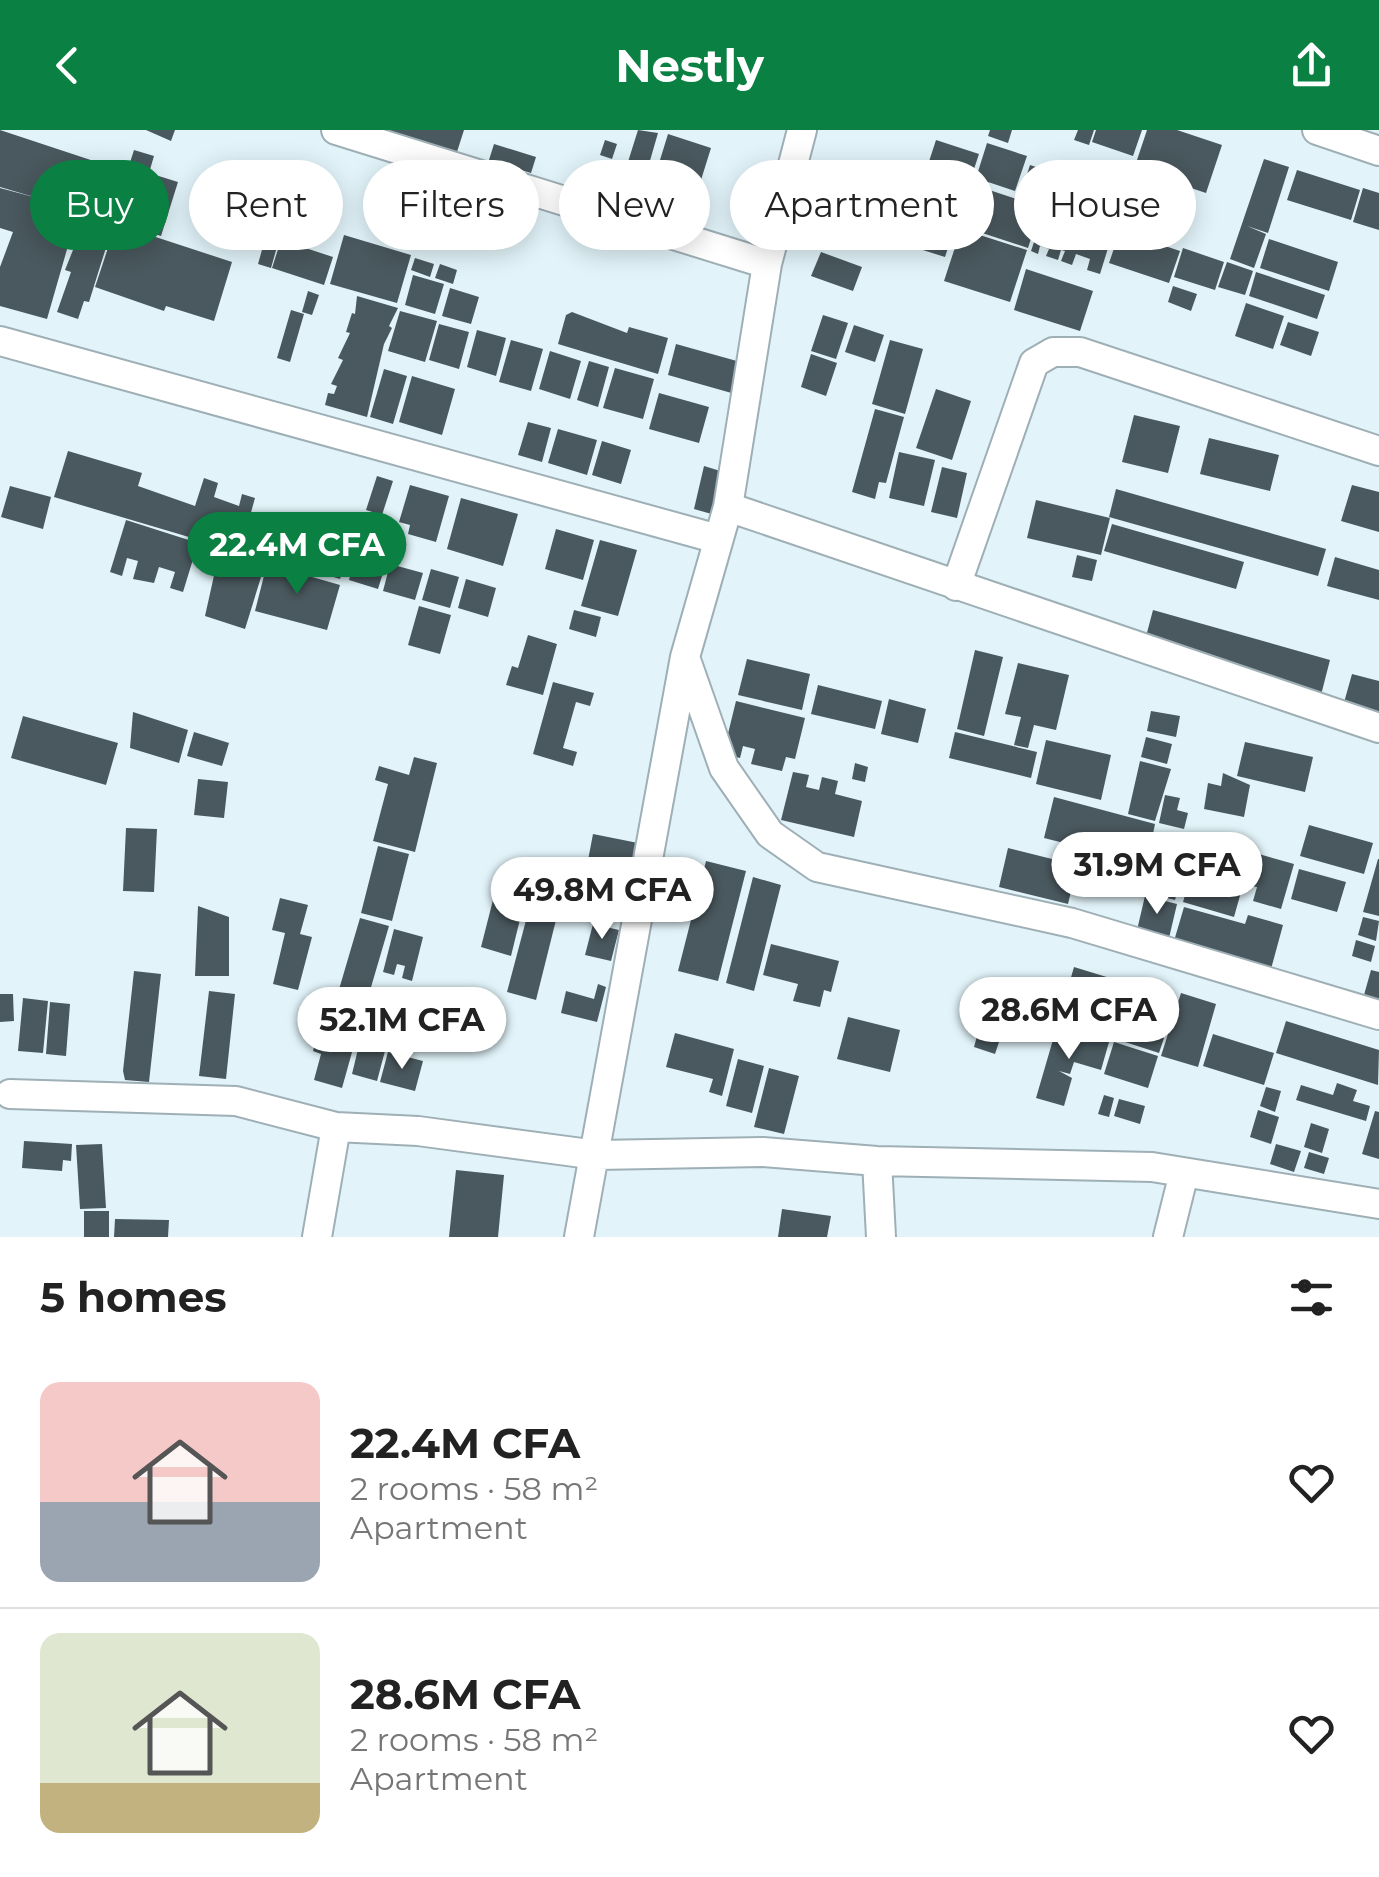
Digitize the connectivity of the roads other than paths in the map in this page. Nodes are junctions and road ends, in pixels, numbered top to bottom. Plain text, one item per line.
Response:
1 (336, 130) edge
2 (802, 130) edge
3 (1316, 130) edge
4 (1379, 151) edge
5 (767, 264) junction
6 (0, 341) edge
7 (1379, 451) edge
8 (728, 507) junction
9 (718, 539) junction
10 (956, 586) junction
11 (684, 656) junction
12 (1379, 728) edge
13 (1379, 1015) edge
14 (10, 1094) dead end
15 (336, 1128) junction
16 (597, 1155) junction
17 (877, 1161) junction
18 (1184, 1173) junction
19 (1379, 1204) edge
20 (317, 1237) edge
21 (579, 1237) edge
22 (881, 1237) edge
23 (1168, 1237) edge

1 - 5 street
2 - 5 street
3 - 4 street
5 - 8 street
6 - 9 street
7 - 10 street
8 - 9 street
8 - 10 street
9 - 11 street
10 - 12 street
11 - 13 street
11 - 16 street
14 - 15 street
15 - 16 street
15 - 20 street
16 - 17 street
16 - 21 street
17 - 18 street
17 - 22 street
18 - 19 street
18 - 23 street

